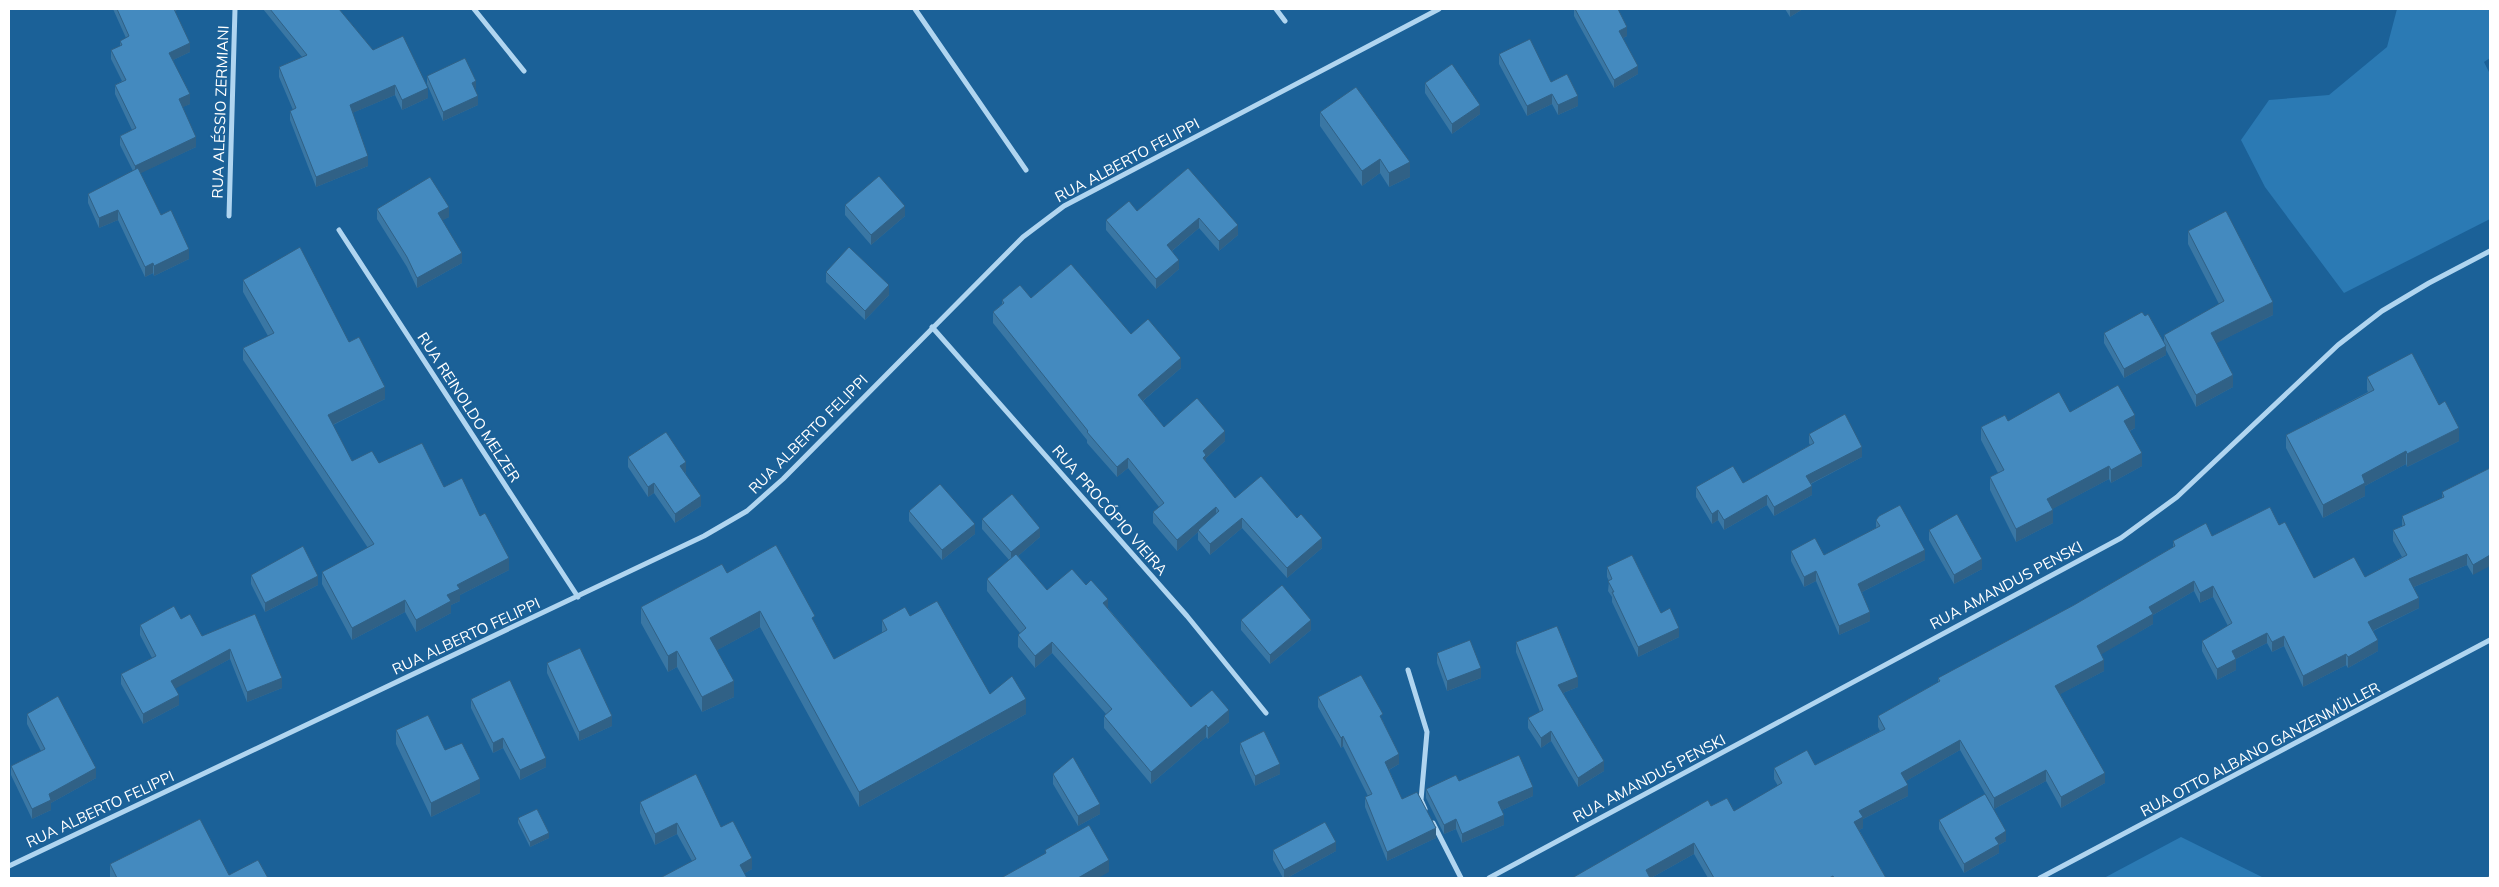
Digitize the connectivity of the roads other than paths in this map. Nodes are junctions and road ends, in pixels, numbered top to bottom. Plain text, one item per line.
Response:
1 (235, 9) edge
2 (474, 9) edge
3 (915, 9) edge
4 (1276, 9) edge
5 (1439, 9) edge
6 (1285, 20) dead end
7 (524, 71) dead end
8 (1026, 170) dead end
9 (229, 216) dead end
10 (339, 230) dead end
11 (2490, 251) edge
12 (932, 327) junction
13 (578, 597) junction
14 (2490, 640) edge
15 (1408, 670) dead end
16 (1266, 713) dead end
17 (9, 866) edge
18 (1461, 878) edge
19 (1489, 878) edge
20 (2040, 878) edge

1 - 9 street, RUA ALÉSSIO ZERMIANI
2 - 7 street
3 - 8 street
4 - 6 street
5 - 12 street, RUA ALBERTO FELIPPI
10 - 13 street, RUA REINOLDO MELZER
11 - 19 street, RUA AMANDUS PENSKI
12 - 13 street, RUA ALBERTO FELIPPI
12 - 16 street, RUA PROCÓPIO VIEIRA
13 - 17 street, RUA ALBERTO FELIPPI
14 - 20 street, RUA OTTO ALBANO GANZENMÜLLER
15 - 18 street

